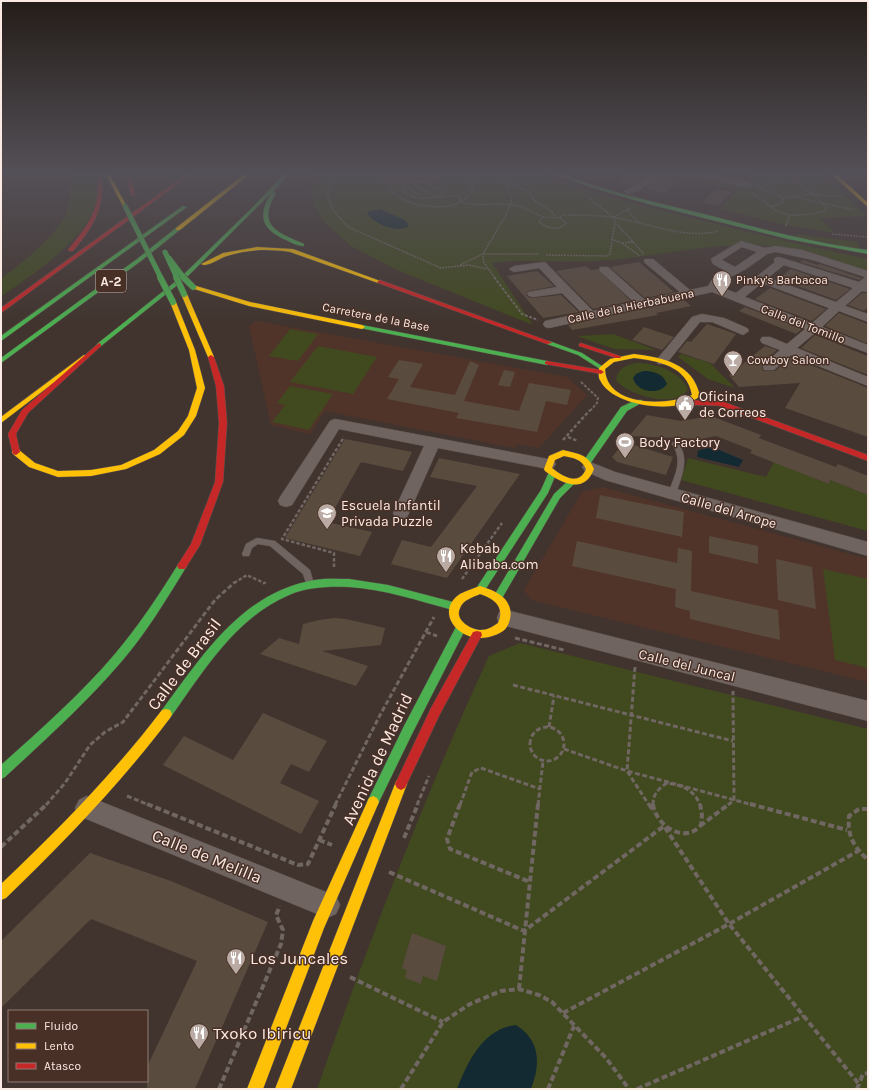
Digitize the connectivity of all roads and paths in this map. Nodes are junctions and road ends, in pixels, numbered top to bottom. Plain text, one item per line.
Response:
1 (90, 224) edge
2 (121, 224) edge
3 (134, 224) edge
4 (150, 224) edge
5 (161, 224) edge
6 (185, 224) edge
7 (237, 224) edge
8 (265, 224) edge
9 (345, 224) edge
10 (500, 224) edge
11 (540, 224) edge
12 (565, 224) edge
13 (615, 224) edge
14 (617, 224) edge
15 (645, 224) edge
16 (736, 224) edge
17 (764, 224) edge
18 (723, 230) dead end
19 (859, 236) dead end
20 (868, 237) edge
21 (611, 239) junction
22 (846, 239) dead end
23 (633, 242) junction
24 (622, 243) junction
25 (165, 252) junction
26 (764, 252) junction
27 (868, 252) edge
28 (483, 254) junction
29 (649, 261) junction
30 (783, 261) junction
31 (460, 265) junction
32 (604, 268) dead end
33 (487, 269) junction
34 (514, 269) dead end
35 (734, 271) junction
36 (868, 275) edge
37 (183, 278) junction
38 (760, 279) junction
39 (866, 285) edge
40 (564, 288) junction
41 (713, 288) junction
42 (533, 294) dead end
43 (689, 294) junction
44 (737, 298) junction
45 (642, 303) junction
46 (1, 305) edge
47 (838, 306) junction
48 (1, 312) edge
49 (589, 314) junction
50 (868, 318) edge
51 (549, 324) joint
52 (813, 328) junction
53 (743, 331) dead end
54 (1, 339) edge
55 (766, 340) dead end
56 (868, 349) edge
57 (789, 350) junction
58 (84, 357) junction
59 (618, 357) junction
60 (1, 361) edge
61 (662, 361) junction
62 (768, 367) dead end
63 (601, 370) junction
64 (692, 379) junction
65 (868, 382) edge
66 (702, 385) dead end
67 (618, 394) junction
68 (720, 394) dead end
69 (598, 398) dead end
70 (639, 402) junction
71 (685, 403) junction
72 (612, 404) dead end
73 (1, 421) edge
74 (352, 438) dead end
75 (433, 442) junction
76 (853, 442) dead end
77 (675, 444) dead end
78 (558, 445) dead end
79 (579, 446) dead end
80 (570, 454) junction
81 (868, 458) edge
82 (589, 464) junction
83 (550, 469) junction
84 (572, 482) junction
85 (672, 494) junction
86 (286, 501) dead end
87 (402, 513) dead end
88 (504, 521) dead end
89 (868, 549) edge
90 (246, 554) dead end
91 (334, 570) dead end
92 (461, 581) dead end
93 (272, 584) dead end
94 (310, 584) junction
95 (480, 590) junction
96 (498, 597) junction
97 (453, 606) junction
98 (436, 613) dead end
99 (506, 618) junction
100 (461, 628) junction
101 (525, 632) junction
102 (477, 635) junction
103 (507, 641) dead end
104 (567, 651) dead end
105 (627, 665) dead end
106 (634, 667) junction
107 (642, 669) dead end
108 (513, 685) dead end
109 (725, 689) dead end
110 (732, 691) junction
111 (739, 693) dead end
112 (554, 696) junction
113 (868, 711) edge
114 (631, 717) junction
115 (549, 727) junction
116 (733, 742) junction
117 (564, 749) junction
118 (543, 761) junction
119 (432, 770) dead end
120 (627, 771) junction
121 (1, 773) edge
122 (679, 784) junction
123 (540, 789) junction
124 (130, 790) dead end
125 (127, 795) junction
126 (734, 800) junction
127 (87, 808) junction
128 (868, 809) edge
129 (655, 814) junction
130 (113, 818) junction
131 (664, 826) junction
132 (700, 826) junction
133 (847, 830) junction
134 (402, 843) dead end
135 (1, 847) edge
136 (858, 851) junction
137 (868, 860) edge
138 (298, 865) junction
139 (392, 865) dead end
140 (389, 872) junction
141 (387, 879) dead end
142 (530, 882) junction
143 (288, 889) junction
144 (1, 893) edge
145 (338, 909) junction
146 (729, 924) junction
147 (524, 931) junction
148 (281, 944) junction
149 (307, 956) junction
150 (330, 967) junction
151 (352, 970) dead end
152 (349, 977) junction
153 (346, 984) dead end
154 (519, 989) junction
155 (563, 1013) junction
156 (804, 1016) junction
157 (443, 1022) junction
158 (574, 1026) junction
159 (868, 1073) edge
160 (858, 1083) junction
161 (219, 1089) edge
162 (255, 1089) edge
163 (283, 1089) edge
164 (401, 1089) edge
165 (548, 1089) edge
166 (629, 1089) edge
167 (637, 1089) edge
168 (857, 1089) edge

1 - 46 main road
2 - 48 main road
3 - 58 main road, bridge
4 - 25 main road
5 - 54 main road, A-2
6 - 60 main road, A-2
7 - 37 main road
8 - 59 main road
9 - 31 path
10 - 28 path
11 - 12 path
13 - 21 path
14 - 23 path
15 - 18 path
16 - 27 main road
17 - 22 main road
19 - 20 path
21 - 24 path
21 - 28 path
23 - 24 path
23 - 29 path
24 - 29 path
25 - 63 main road, Carretera de la Base, bridge
25 - 121 main road, bridge
26 - 30 street
26 - 35 street
26 - 35 street
26 - 36 street
28 - 31 path
28 - 33 path
29 - 43 street
30 - 38 street
30 - 39 street
31 - 33 path
32 - 45 street
33 - 51 path
34 - 40 street
35 - 41 street
37 - 58 main road
37 - 63 main road
38 - 44 street
38 - 47 street
39 - 47 street
40 - 42 street
40 - 49 street
41 - 43 street, Calle de la Hierbabuena
41 - 44 street, Calle del Tomillo
43 - 45 street, Calle de la Hierbabuena
44 - 52 street, Calle del Tomillo
45 - 49 street, Calle de la Hierbabuena
47 - 50 street
47 - 52 street
49 - 51 street, Calle de la Hierbabuena
52 - 56 street, Calle del Tomillo
52 - 57 street
53 - 61 street
55 - 57 street
57 - 62 street
57 - 65 street
58 - 73 main road
59 - 61 main road
59 - 63 main road
61 - 64 main road
63 - 67 main road
64 - 66 main road
64 - 71 main road
67 - 70 main road
67 - 72 main road
68 - 76 main road
69 - 78 path
70 - 71 main road
70 - 82 main road
71 - 81 main road
74 - 91 path
75 - 83 street
75 - 86 street
75 - 87 street
77 - 85 lane
79 - 80 main road
80 - 82 main road
80 - 83 main road
82 - 84 main road
82 - 85 street, Calle del Arrope
83 - 84 main road
83 - 95 main road
84 - 96 main road
85 - 89 street, Calle del Arrope
88 - 92 path
90 - 94 lane
93 - 135 path
94 - 97 main road, Calle de Brasil
94 - 127 main road, Calle de Brasil
95 - 96 main road
95 - 97 main road
96 - 99 main road
97 - 100 main road
98 - 138 path
99 - 101 street, Calle del Juncal
99 - 102 main road
100 - 102 main road
100 - 145 main road, Avenida de Madrid
101 - 103 path
101 - 104 path
101 - 113 street, Calle del Juncal
102 - 145 main road, Avenida de Madrid
105 - 106 path
106 - 107 path
106 - 114 path
108 - 112 path
109 - 110 path
110 - 111 path
110 - 116 path
112 - 114 path
112 - 115 path
114 - 116 path
114 - 120 path
115 - 117 path
115 - 118 path
116 - 126 path
117 - 118 path
117 - 120 path
118 - 123 path
119 - 134 path
120 - 122 path
120 - 129 path
122 - 126 path
122 - 129 path
122 - 132 path
123 - 142 path
123 - 142 path
124 - 125 path
125 - 130 path
125 - 138 path
126 - 132 path
126 - 133 path
127 - 130 street, Calle de Melilla
127 - 144 main road, Calle de Brasil
128 - 133 path
129 - 131 path
130 - 143 street, Calle de Melilla
131 - 132 path
131 - 146 path
131 - 147 path
133 - 136 path
136 - 137 path
136 - 146 path
138 - 143 path
139 - 140 path
140 - 141 path
140 - 147 path
142 - 147 path
143 - 145 street, Calle de Melilla
143 - 148 path
145 - 149 main road, Avenida de Madrid
145 - 150 main road, Avenida de Madrid
146 - 155 path
146 - 156 path
147 - 154 path
148 - 149 path
148 - 161 path
149 - 162 main road, Avenida de Madrid
150 - 152 path
150 - 163 main road, Avenida de Madrid
151 - 152 path
152 - 153 path
152 - 157 path
154 - 155 path
154 - 157 path
155 - 158 path
156 - 160 path
156 - 167 path
157 - 164 path
158 - 165 path
158 - 166 path
159 - 160 path
160 - 168 path

